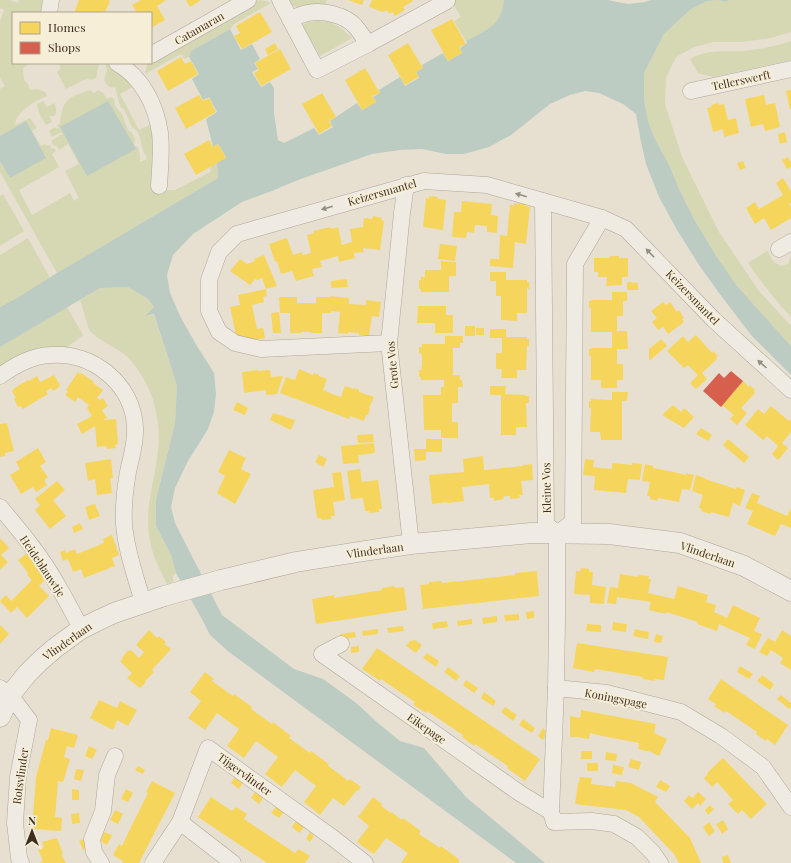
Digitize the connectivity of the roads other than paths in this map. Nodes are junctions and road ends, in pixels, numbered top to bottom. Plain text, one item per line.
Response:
1 (51, 0) edge
2 (248, 0) edge
3 (280, 0) edge
4 (447, 1) dead end
5 (49, 12) edge
6 (290, 19) junction
7 (368, 44) junction
8 (152, 55) edge
9 (127, 65) edge
10 (791, 69) edge
11 (691, 91) dead end
12 (159, 186) dead end
13 (406, 186) junction
14 (543, 201) junction
15 (602, 218) junction
16 (389, 343) junction
17 (0, 376) edge
18 (791, 390) edge
19 (0, 507) edge
20 (557, 534) junction
21 (411, 544) junction
22 (791, 591) edge
23 (143, 603) junction
24 (82, 629) junction
25 (341, 644) dead end
26 (556, 688) junction
27 (5, 692) edge
28 (0, 717) edge
29 (115, 756) dead end
30 (791, 808) edge
31 (552, 817) junction
32 (180, 822) junction
33 (21, 863) edge
34 (101, 863) edge
35 (154, 863) edge
36 (233, 863) edge
37 (365, 863) edge
38 (660, 863) edge

1 - 5 street
2 - 8 street, Catamaran
3 - 6 street
4 - 7 street
6 - 7 street
6 - 7 street
9 - 12 street
10 - 11 street, Tellerswerft
14 -> 13 street, Keizersmantel
13 - 16 street, Grote Vos
13 -> 16 street, Keizersmantel
14 - 15 street, Keizersmantel
14 - 20 street, Kleine Vos
18 -> 15 street, Keizersmantel
15 - 20 street
16 - 21 street, Grote Vos
17 - 23 street
19 - 24 street, Heideblauwtje
20 - 21 street, Vlinderlaan
20 - 22 street, Vlinderlaan
20 - 26 street
21 - 23 street, Vlinderlaan
23 - 24 street, Vlinderlaan
24 - 27 street, Vlinderlaan
25 - 31 street, Eikepage
26 - 30 street, Koningspage
26 - 31 street
27 - 28 street, Vlinderlaan
27 - 33 street, Rotsvlinder
29 - 34 street
31 - 38 street
32 - 35 street, Tijgervlinder
32 - 36 street
32 - 37 street, Tijgervlinder

